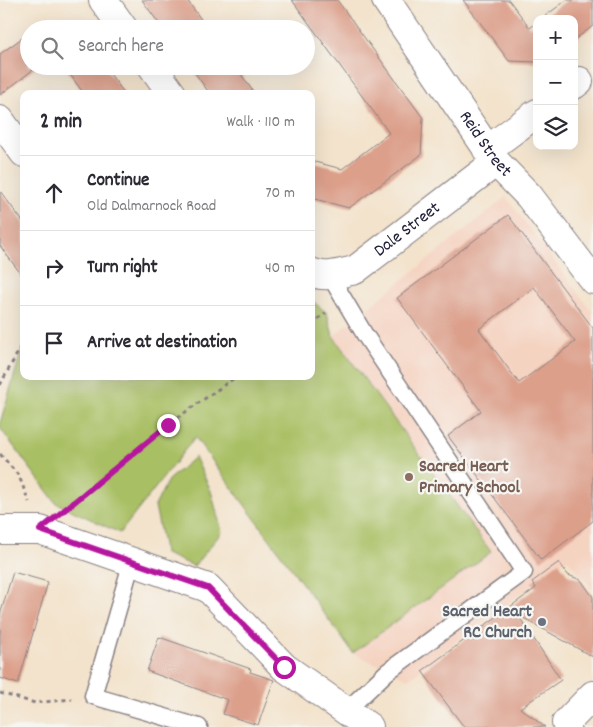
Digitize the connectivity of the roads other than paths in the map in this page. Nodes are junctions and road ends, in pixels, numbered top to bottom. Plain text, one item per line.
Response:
1 (103, 0) edge
2 (386, 0) edge
3 (117, 20) edge
4 (158, 75) edge
5 (169, 90) edge
6 (533, 117) edge
7 (0, 120) edge
8 (20, 148) edge
9 (491, 156) junction
10 (320, 274) edge
11 (593, 280) edge
12 (0, 530) edge
13 (132, 561) junction
14 (593, 695) edge
15 (346, 711) junction
16 (566, 723) dead end
17 (199, 727) edge
18 (369, 727) edge

1 - 3 street
2 - 9 street, Reid Street
4 - 5 street
6 - 9 street, Dale Street
7 - 8 street
9 - 10 street, Dale Street
9 - 11 street, Reid Street
10 - 15 lane
12 - 13 street
13 - 15 street
13 - 17 lane
14 - 16 street
15 - 18 street

